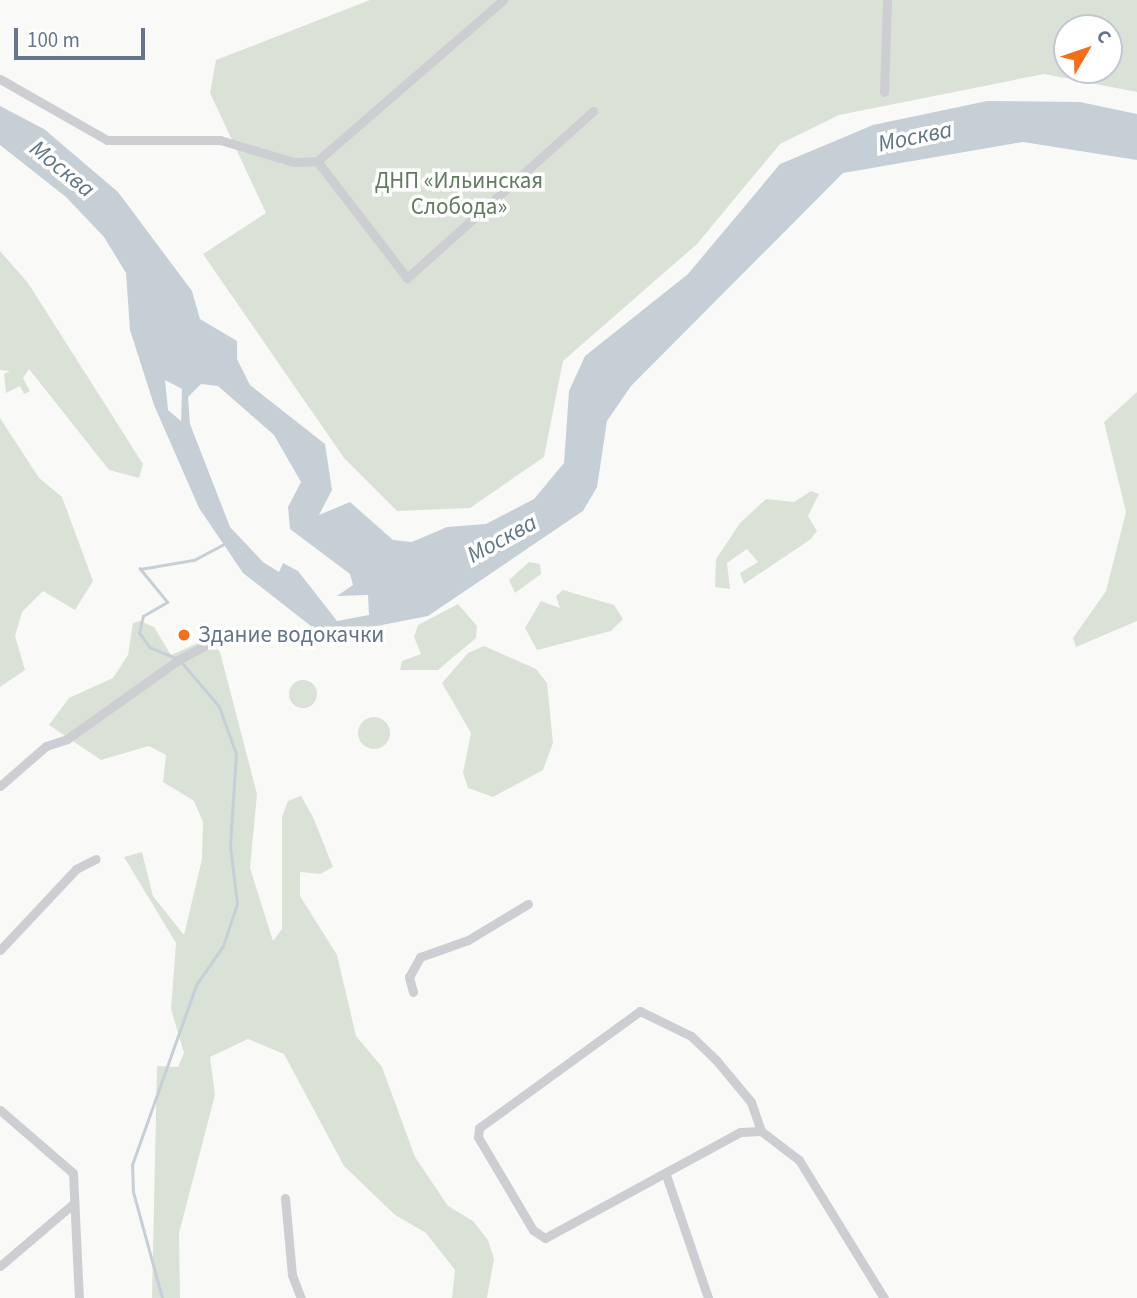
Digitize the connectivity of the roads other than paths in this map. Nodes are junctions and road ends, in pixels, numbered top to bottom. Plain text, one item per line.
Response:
1 (503, 0) edge
2 (887, 0) edge
3 (0, 79) edge
4 (884, 92) dead end
5 (593, 111) dead end
6 (317, 161) junction
7 (223, 636) dead end
8 (0, 786) edge
9 (96, 859) dead end
10 (528, 904) dead end
11 (0, 950) edge
12 (412, 992) dead end
13 (0, 1110) edge
14 (4, 1121) edge
15 (761, 1131) junction
16 (666, 1175) junction
17 (285, 1198) dead end
18 (74, 1203) junction
19 (0, 1266) edge
20 (79, 1298) edge
21 (301, 1298) edge
22 (708, 1298) edge
23 (884, 1298) edge

1 - 6 street
2 - 4 street
3 - 6 street
5 - 6 street
7 - 8 street
9 - 11 street
10 - 12 street
13 - 14 street
14 - 18 street
15 - 16 street
15 - 16 street
15 - 23 street
16 - 22 street
17 - 21 street
18 - 19 street
18 - 20 street

